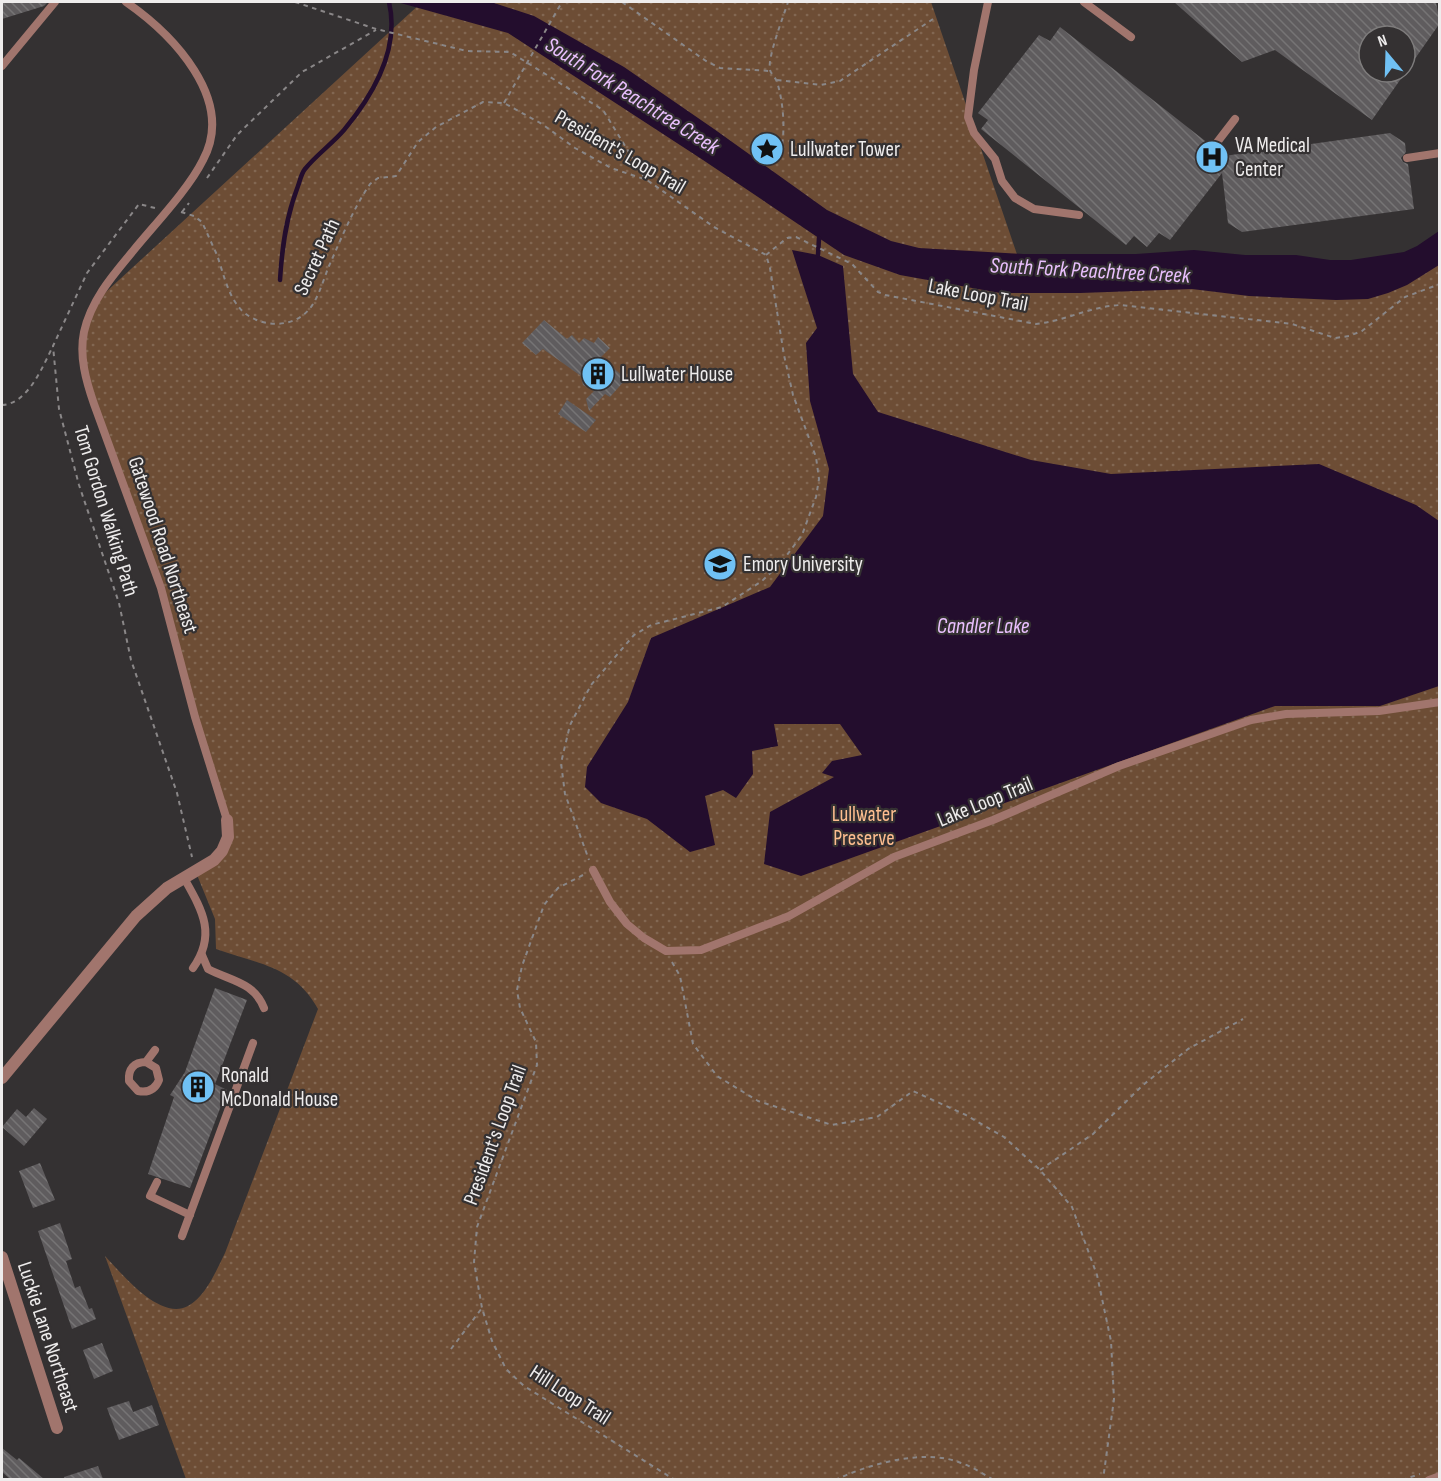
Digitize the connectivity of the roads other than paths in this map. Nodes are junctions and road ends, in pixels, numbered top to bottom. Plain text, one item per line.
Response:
1 (55, 2) edge
2 (126, 2) edge
3 (988, 2) edge
4 (1084, 2) edge
5 (1131, 37) dead end
6 (2, 66) edge
7 (1235, 119) dead end
8 (1215, 145) dead end
9 (1440, 153) edge
10 (1407, 158) dead end
11 (1079, 215) dead end
12 (1440, 702) edge
13 (227, 820) joint
14 (593, 870) road end
15 (190, 874) junction
16 (202, 955) junction
17 (194, 968) dead end
18 (264, 1008) dead end
19 (253, 1043) dead end
20 (155, 1050) dead end
21 (146, 1062) junction
22 (2, 1078) edge
23 (157, 1182) dead end
24 (190, 1215) junction
25 (182, 1236) dead end
26 (2, 1257) edge
27 (57, 1428) dead end
28 (1440, 1476) edge
29 (1429, 1479) edge

1 - 6 lane
2 - 13 lane, Gatewood Road Northeast
3 - 11 lane
4 - 5 lane
7 - 8 lane
9 - 10 lane
12 - 14 lane, Lake Loop Trail
13 - 15 street, Gatewood Road Northeast
15 - 16 lane
15 - 22 street, Gatewood Road Northeast
16 - 17 lane
16 - 18 lane
19 - 24 lane
20 - 21 lane
21 - 21 lane
23 - 24 lane
24 - 25 lane
26 - 27 street, Luckie Lane Northeast
28 - 29 lane

